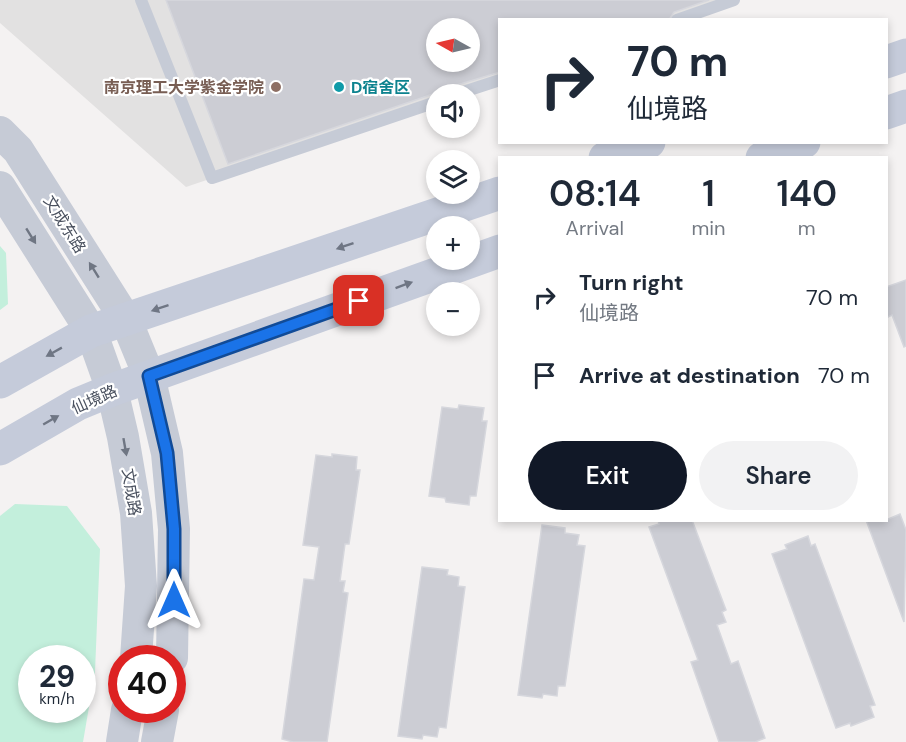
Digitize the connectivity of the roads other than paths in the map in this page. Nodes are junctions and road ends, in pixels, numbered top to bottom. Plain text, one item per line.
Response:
1 (141, 0) edge
2 (734, 0) edge
3 (683, 18) edge
4 (906, 55) edge
5 (888, 61) edge
6 (498, 81) edge
7 (480, 87) edge
8 (426, 105) edge
9 (906, 106) edge
10 (888, 112) edge
11 (0, 132) edge
12 (644, 144) edge
13 (799, 144) edge
14 (610, 156) edge
15 (767, 156) edge
16 (0, 187) edge
17 (498, 194) edge
18 (498, 252) edge
19 (126, 320) junction
20 (91, 331) junction
21 (149, 376) junction
22 (0, 382) edge
23 (112, 390) junction
24 (0, 449) edge
25 (137, 645) edge
26 (172, 645) edge
27 (125, 723) edge
28 (161, 723) edge
29 (122, 742) edge
30 (157, 742) edge

1 - 8 lane
2 - 3 lane
4 - 5 main road
6 - 7 lane
9 - 10 main road
19 -> 11 street, 文成东路
12 - 14 main road
13 - 15 main road
16 -> 20 street
17 -> 19 main road
21 -> 18 main road, 仙境路
19 - 20 main road
19 - 21 street
20 -> 22 main road
20 - 23 street, 文成路
21 - 23 main road, 仙境路
21 - 26 street
24 -> 23 main road, 仙境路
23 -> 25 street, 文成路
27 - 29 street
28 - 30 street

